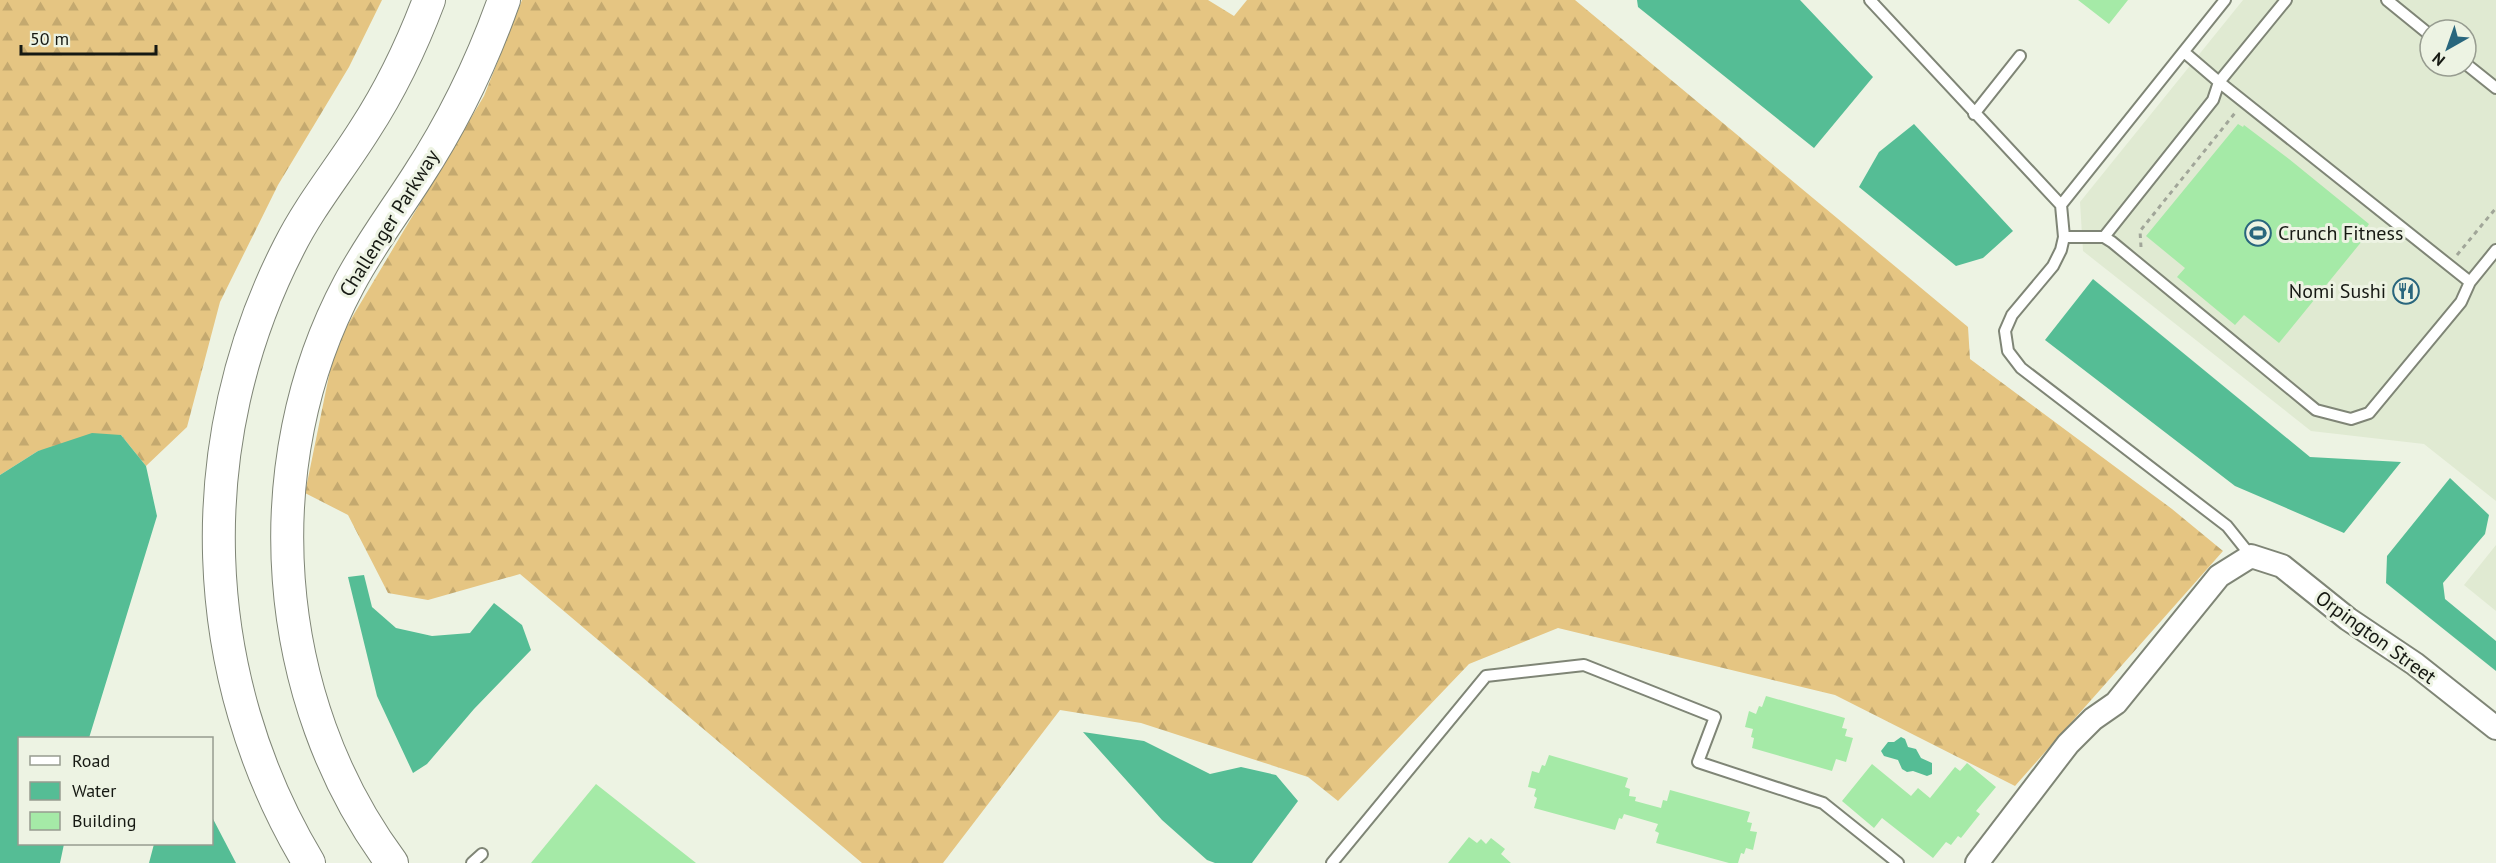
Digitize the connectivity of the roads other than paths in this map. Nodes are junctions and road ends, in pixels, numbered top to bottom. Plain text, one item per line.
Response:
1 (429, 0) edge
2 (504, 0) edge
3 (1870, 0) edge
4 (2225, 0) edge
5 (2286, 0) edge
6 (2387, 0) edge
7 (2418, 25) edge
8 (2184, 52) junction
9 (2020, 56) dead end
10 (2478, 74) edge
11 (2219, 82) junction
12 (2496, 88) edge
13 (1974, 114) junction
14 (2061, 205) junction
15 (2064, 237) junction
16 (2104, 237) junction
17 (2496, 250) edge
18 (2470, 282) junction
19 (2251, 556) junction
20 (2496, 728) edge
21 (482, 854) dead end
22 (309, 863) edge
23 (392, 863) edge
24 (472, 863) edge
25 (1332, 863) edge
26 (1898, 863) edge
27 (1977, 863) edge

1 - 22 main road
2 - 23 main road, Challenger Parkway
3 - 13 lane
4 - 8 lane
5 - 11 lane
6 - 7 lane
8 - 11 lane
8 - 14 lane
9 - 13 lane
10 - 12 lane
11 - 16 lane
11 - 18 lane
13 - 14 lane
14 - 15 lane
15 - 16 lane
15 - 19 lane
16 - 18 lane
17 - 18 lane
19 - 20 street, Orpington Street
19 - 27 street
21 - 24 lane
25 - 26 lane

